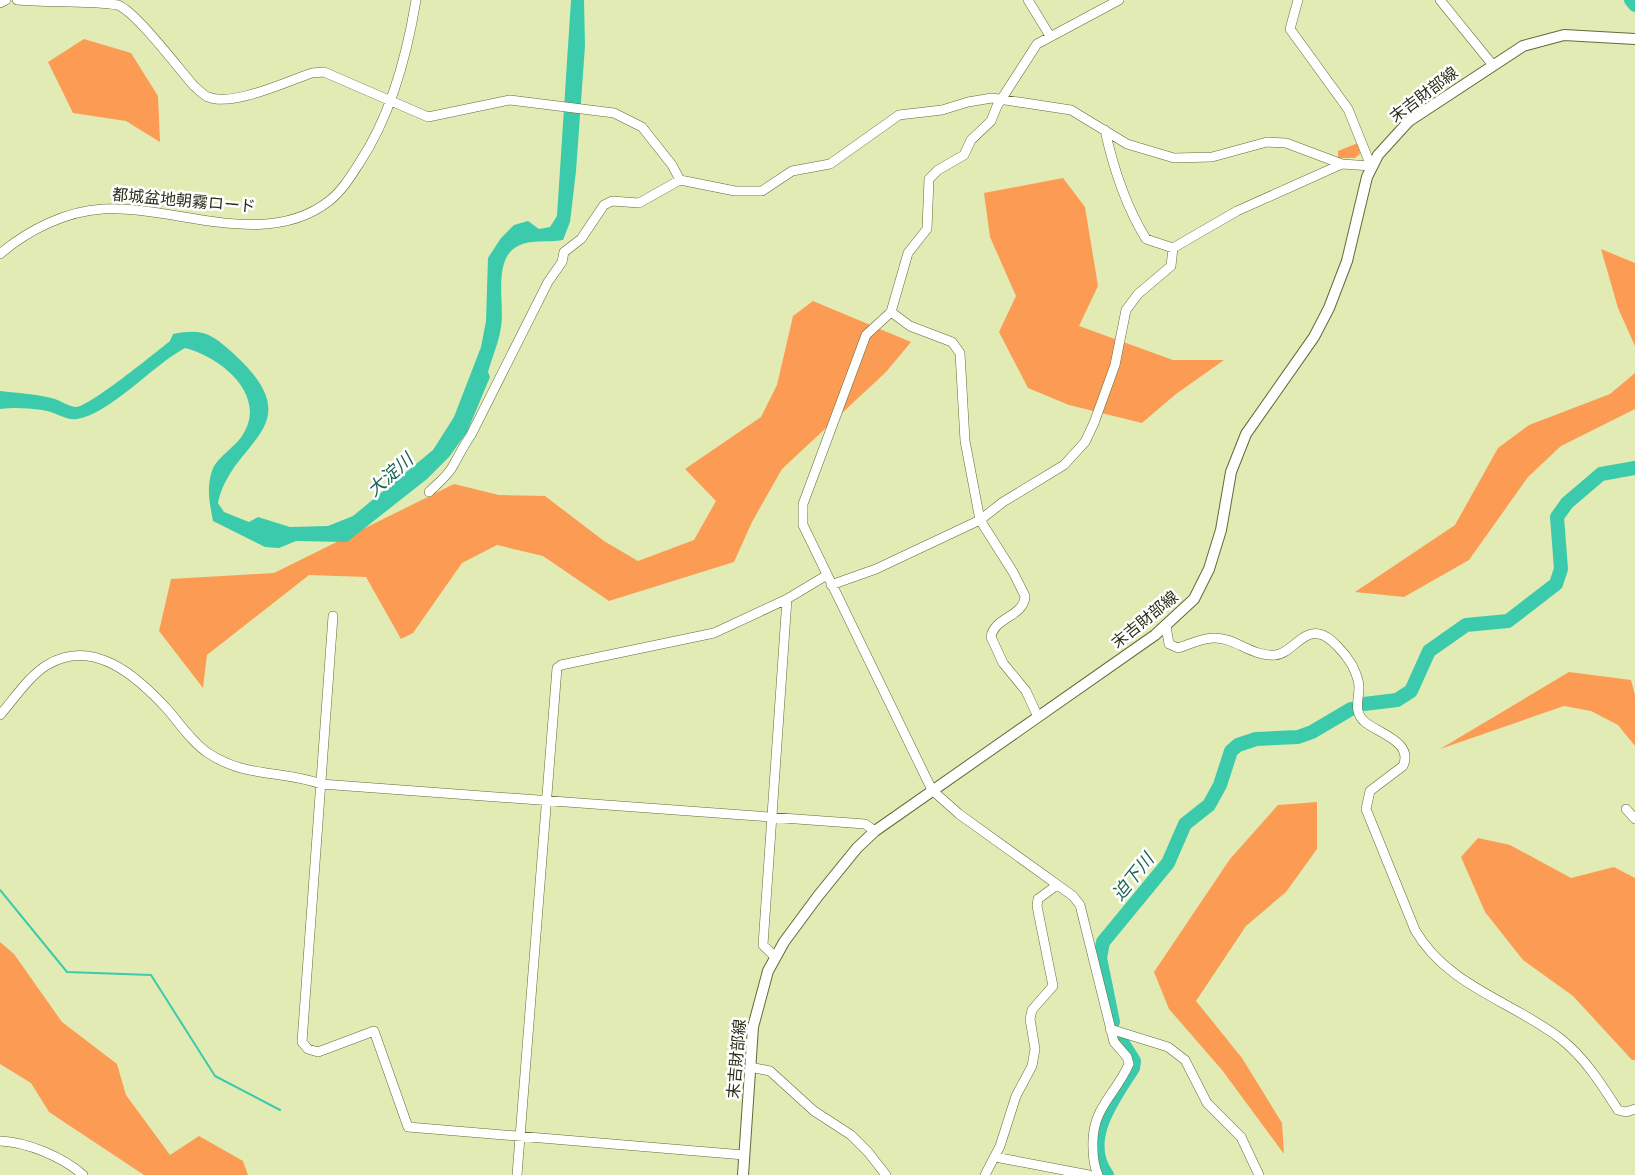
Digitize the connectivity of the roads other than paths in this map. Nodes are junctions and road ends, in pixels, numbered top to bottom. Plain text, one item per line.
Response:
1 (6, 0) edge
2 (17, 0) edge
3 (416, 0) edge
4 (1028, 0) edge
5 (1119, 0) edge
6 (1298, 0) edge
7 (1440, 0) edge
8 (0, 3) edge
9 (124, 3) edge
10 (1050, 36) junction
11 (1635, 39) edge
12 (1492, 64) junction
13 (390, 100) junction
14 (1000, 101) junction
15 (1105, 130) junction
16 (1342, 164) junction
17 (1371, 166) junction
18 (680, 180) junction
19 (1173, 248) junction
20 (0, 254) edge
21 (891, 312) junction
22 (429, 492) dead end
23 (980, 520) junction
24 (827, 574) junction
25 (831, 585) junction
26 (787, 599) junction
27 (333, 616) dead end
28 (1166, 626) junction
29 (0, 715) edge
30 (1038, 717) junction
31 (321, 784) junction
32 (932, 790) junction
33 (546, 802) junction
34 (1626, 809) dead end
35 (772, 818) junction
36 (1635, 819) edge
37 (875, 831) junction
38 (1057, 885) junction
39 (775, 957) junction
40 (1110, 1029) junction
41 (750, 1067) junction
42 (1635, 1109) edge
43 (520, 1137) junction
44 (0, 1141) edge
45 (744, 1155) junction
46 (995, 1157) junction
47 (83, 1175) edge
48 (517, 1175) edge
49 (743, 1175) edge
50 (886, 1175) edge
51 (985, 1175) edge
52 (1089, 1175) edge
53 (1098, 1175) edge
54 (1259, 1175) edge

1 - 8 street
2 - 9 street
3 - 13 street, 都城盆地朝霧ロード
4 - 10 street
5 - 10 street
6 - 17 street
7 - 12 street
9 - 13 street
10 - 14 street
11 - 12 main road, 末吉財部線
12 - 17 main road, 末吉財部線
13 - 18 street
13 - 20 street, 都城盆地朝霧ロード
14 - 15 street
14 - 18 street
14 - 21 street
15 - 16 street
15 - 19 street
16 - 17 street
16 - 19 street
17 - 28 main road, 末吉財部線
18 - 22 street
19 - 23 street
21 - 23 street
21 - 24 street
23 - 25 street
23 - 30 street
24 - 25 street
24 - 26 street
25 - 32 street
26 - 33 street
26 - 35 street
27 - 31 street
28 - 30 main road, 末吉財部線
28 - 42 street
29 - 31 street
30 - 32 main road, 末吉財部線
31 - 33 street
31 - 43 street
32 - 37 main road, 末吉財部線
32 - 38 street
33 - 35 street
33 - 43 street
34 - 36 street
35 - 37 street
35 - 39 street
37 - 39 main road, 末吉財部線
38 - 40 street
38 - 46 street
39 - 41 main road, 末吉財部線
40 - 53 street
40 - 54 street
41 - 45 main road, 末吉財部線
41 - 50 street
43 - 45 street
43 - 48 street
44 - 47 street
45 - 49 main road, 末吉財部線
46 - 51 street
46 - 52 street

